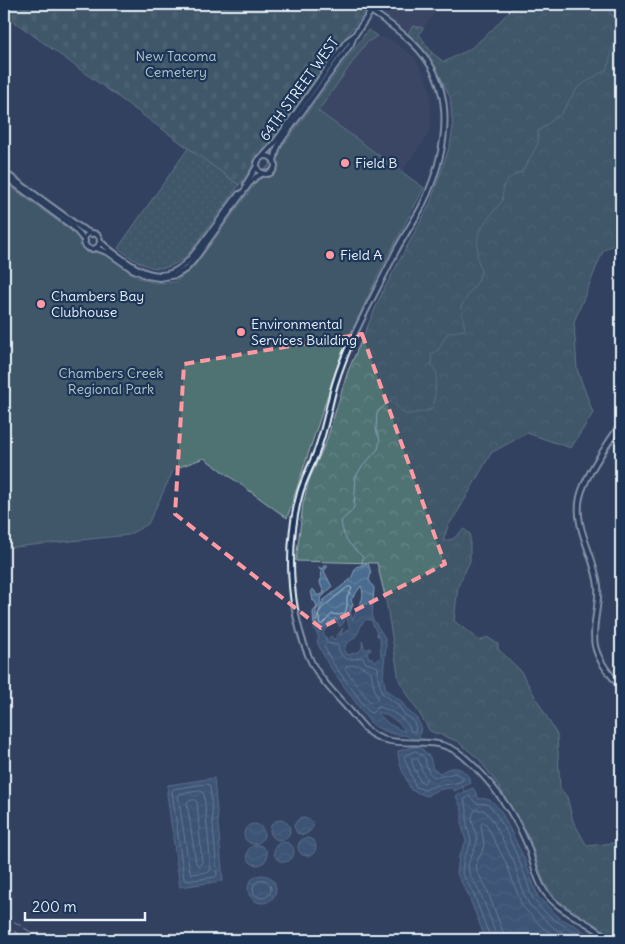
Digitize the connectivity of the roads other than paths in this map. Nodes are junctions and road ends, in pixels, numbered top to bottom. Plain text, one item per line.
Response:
1 (376, 4) edge
2 (371, 11) junction
3 (354, 36) junction
4 (262, 156) junction
5 (274, 161) junction
6 (257, 166) junction
7 (263, 173) junction
8 (4, 174) edge
9 (92, 234) junction
10 (85, 241) junction
11 (100, 241) junction
12 (96, 248) junction
13 (170, 275) junction
14 (621, 423) edge
15 (621, 688) edge
16 (609, 940) edge

1 - 2 street, 64TH STREET WEST
2 - 3 street, 64TH STREET WEST
2 - 16 street
3 - 4 street, 64TH STREET WEST
3 - 5 street, 64TH STREET WEST
4 - 5 street
4 - 6 street
5 - 7 street
6 - 7 street
6 - 13 street
7 - 13 street
8 - 9 street
8 - 10 street
9 - 10 street
9 - 11 street
10 - 12 street
11 - 12 street
11 - 13 street
12 - 13 street
14 - 15 street

